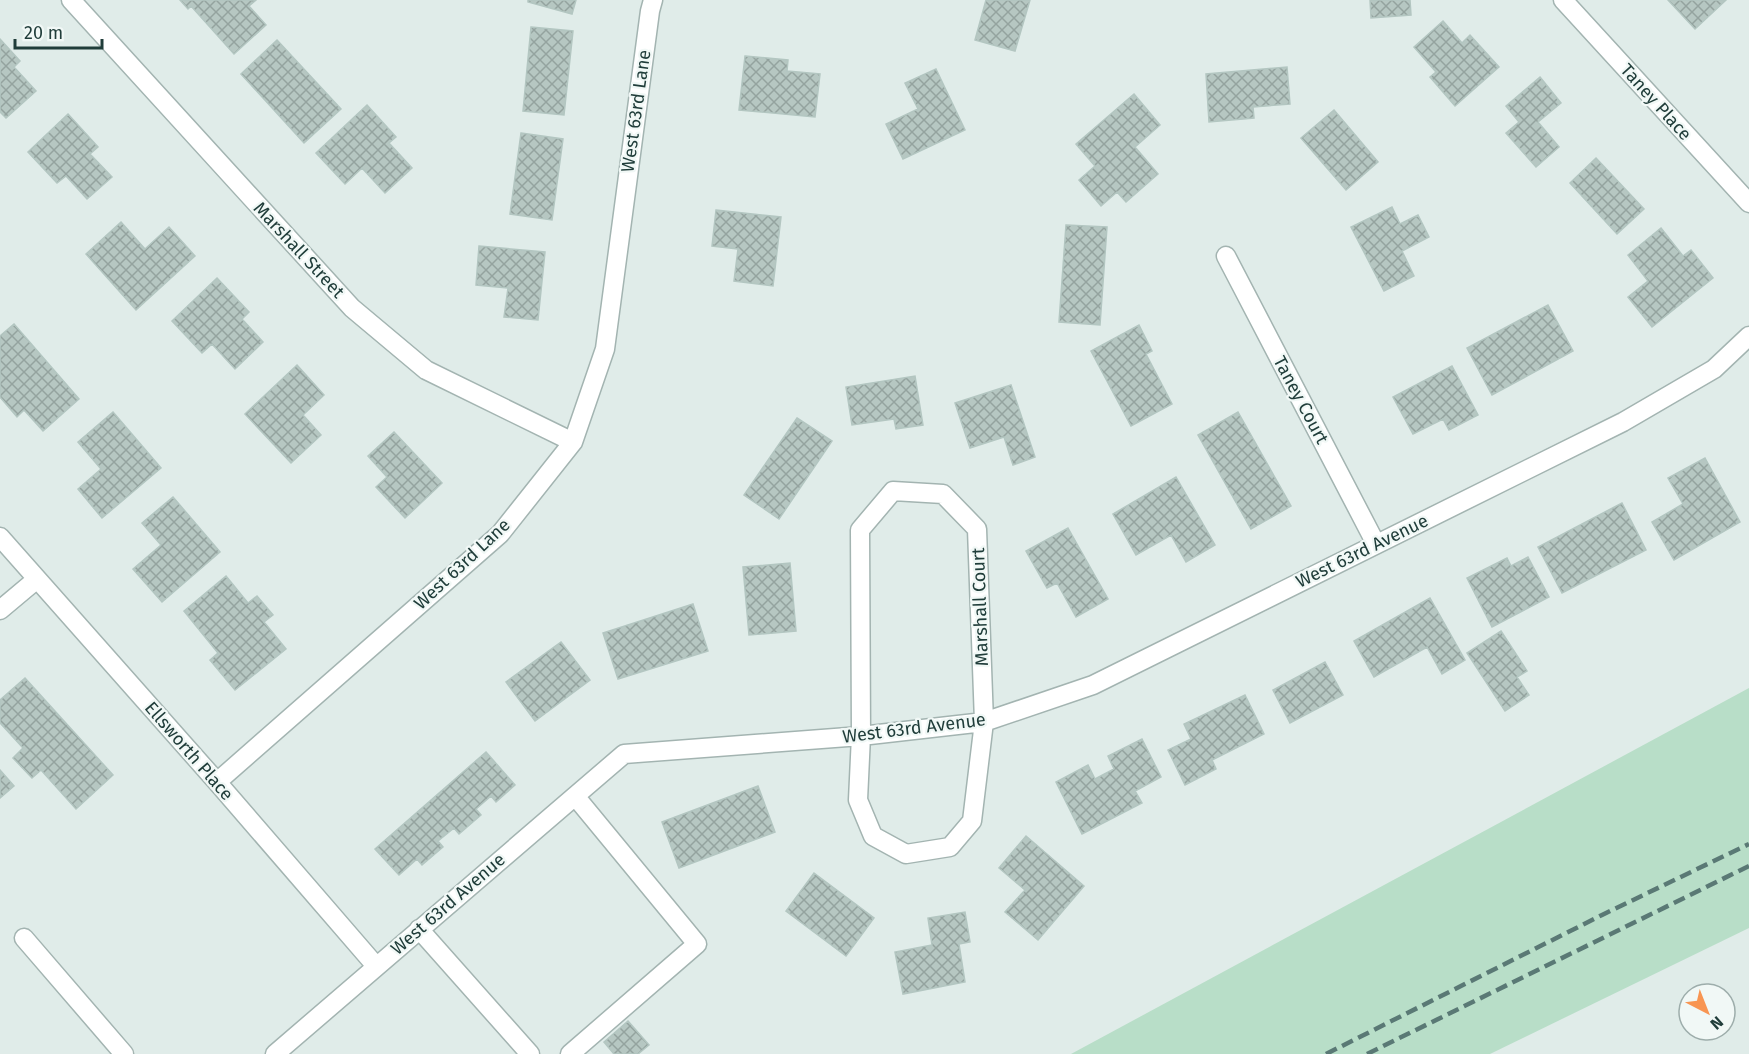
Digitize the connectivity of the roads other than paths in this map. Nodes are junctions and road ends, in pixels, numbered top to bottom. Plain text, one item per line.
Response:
1 (71, 0) edge
2 (653, 0) edge
3 (1563, 0) edge
4 (1749, 203) edge
5 (1226, 256) dead end
6 (1749, 336) edge
7 (573, 442) junction
8 (0, 537) edge
9 (1376, 544) junction
10 (37, 579) junction
11 (0, 610) edge
12 (984, 722) junction
13 (861, 736) junction
14 (217, 782) junction
15 (575, 796) junction
16 (419, 929) junction
17 (24, 938) dead end
18 (376, 966) junction
19 (124, 1054) edge
20 (276, 1054) edge
21 (530, 1054) edge
22 (570, 1054) edge

1 - 7 street, Marshall Street
2 - 7 street, West 63rd Lane
3 - 4 street, Taney Place
5 - 9 street, Taney Court
6 - 9 street, West 63rd Avenue
7 - 14 street, West 63rd Lane
8 - 10 street, Ellsworth Place
9 - 12 street, West 63rd Avenue
10 - 11 street
10 - 14 street, Ellsworth Place
12 - 13 street, West 63rd Avenue
12 - 13 street, Marshall Court
12 - 13 street, Marshall Court
13 - 15 street, West 63rd Avenue
14 - 18 street, Ellsworth Place
15 - 16 street, West 63rd Avenue
15 - 22 street
16 - 18 street, West 63rd Avenue
16 - 21 street
17 - 19 street
18 - 20 street, West 63rd Avenue

